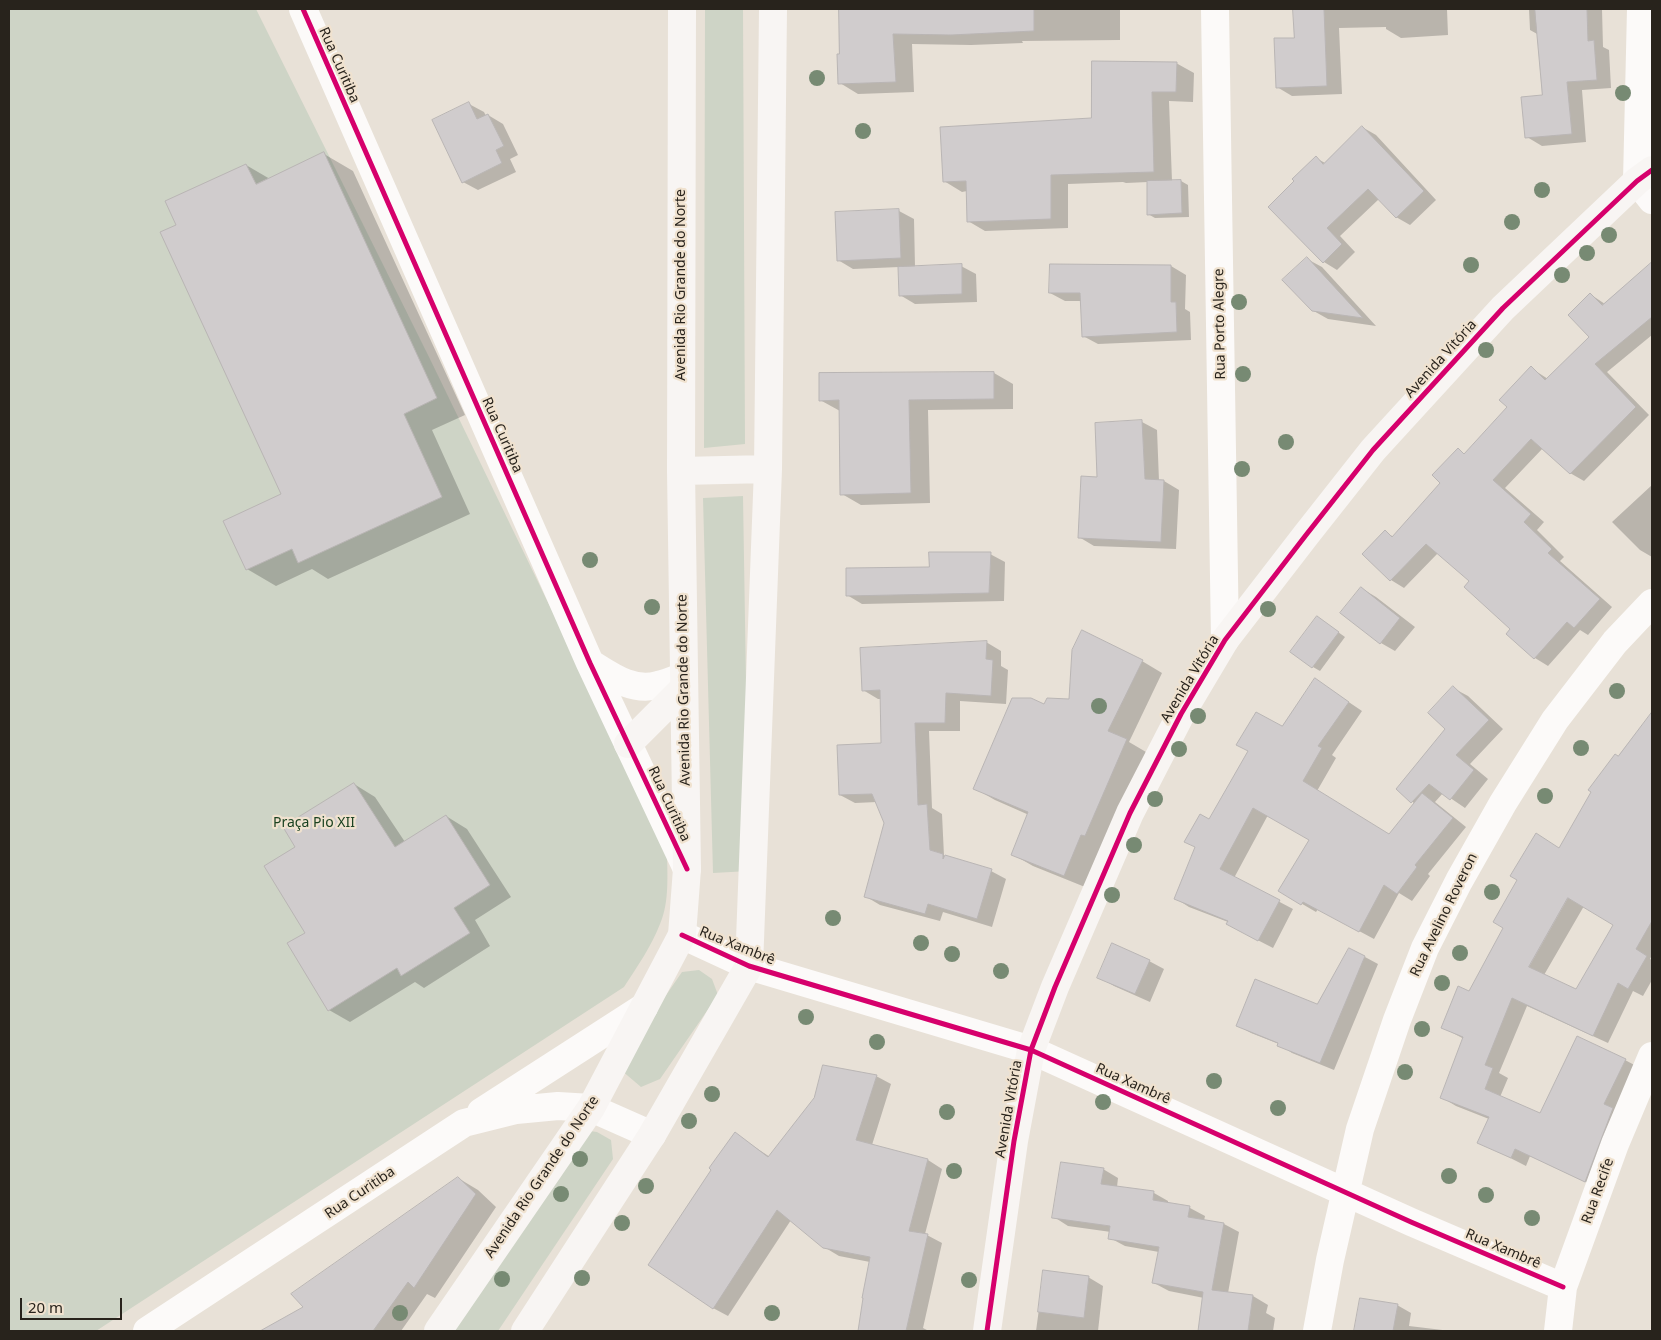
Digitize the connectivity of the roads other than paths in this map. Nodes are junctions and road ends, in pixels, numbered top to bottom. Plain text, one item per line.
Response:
1 (303, 9) edge
2 (682, 9) edge
3 (773, 9) edge
4 (1216, 9) edge
5 (1641, 9) edge
6 (1647, 184) edge
7 (768, 469) junction
8 (681, 471) junction
9 (1652, 603) edge
10 (1225, 640) junction
11 (590, 663) junction
12 (684, 683) junction
13 (628, 744) junction
14 (686, 869) junction
15 (682, 935) junction
16 (749, 966) junction
17 (644, 1007) junction
18 (1031, 1050) junction
19 (1652, 1056) edge
20 (591, 1108) junction
21 (464, 1123) junction
22 (652, 1136) junction
23 (1345, 1193) junction
24 (1563, 1287) junction
25 (147, 1331) edge
26 (438, 1331) edge
27 (525, 1331) edge
28 (987, 1331) edge
29 (1317, 1331) edge
30 (1558, 1331) edge

1 - 11 street, Rua Curitiba
2 - 8 main road, Avenida Rio Grande do Norte
3 - 7 main road
4 - 10 street, Rua Porto Alegre
5 - 6 street
6 - 10 main road, Avenida Vitória
7 - 8 main road
7 - 16 main road
8 - 12 main road, Avenida Rio Grande do Norte
9 - 23 street, Rua Avelino Roveron
10 - 18 main road, Avenida Vitória
11 - 12 street
11 - 13 street, Rua Curitiba
12 - 13 main road
12 - 14 main road, Avenida Rio Grande do Norte
13 - 14 street, Rua Curitiba
14 - 15 main road, Avenida Rio Grande do Norte
15 - 16 street, Rua Xambrê
15 - 17 main road, Avenida Rio Grande do Norte
16 - 18 street, Rua Xambrê
16 - 22 main road
17 - 20 main road, Avenida Rio Grande do Norte
17 - 21 street
18 - 23 street, Rua Xambrê
18 - 28 main road, Avenida Vitória
19 - 24 street, Rua Recife
20 - 21 street, Rua Curitiba
20 - 22 street
20 - 26 main road, Avenida Rio Grande do Norte
21 - 25 street, Rua Curitiba
22 - 27 main road
23 - 24 street, Rua Xambrê
23 - 29 street, Rua Avelino Roveron
24 - 30 street, Rua Recife

